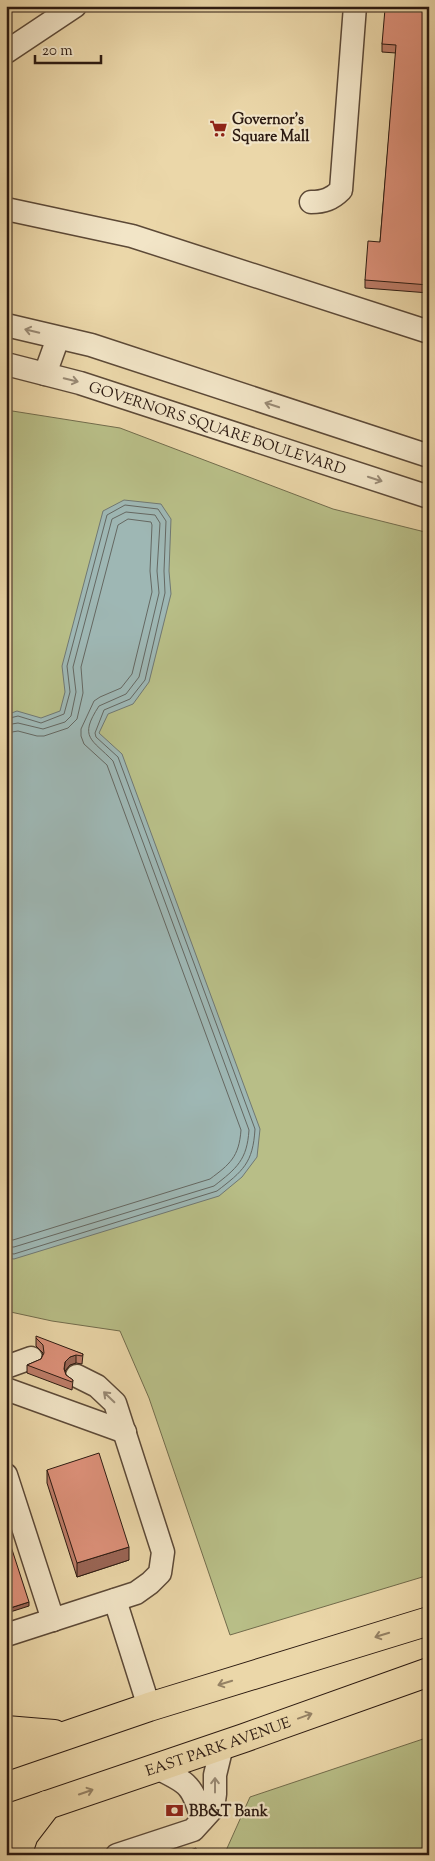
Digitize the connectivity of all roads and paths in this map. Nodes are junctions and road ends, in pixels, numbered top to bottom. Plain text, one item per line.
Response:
1 (76, 6) edge
2 (356, 6) edge
3 (6, 52) edge
4 (311, 202) dead end
5 (6, 209) edge
6 (6, 326) edge
7 (429, 332) edge
8 (58, 338) junction
9 (6, 364) edge
10 (46, 374) junction
11 (429, 456) edge
12 (429, 497) edge
13 (31, 1358) dead end
14 (6, 1366) edge
15 (78, 1376) dead end
16 (6, 1389) edge
17 (125, 1432) junction
18 (6, 1475) edge
19 (115, 1600) junction
20 (53, 1620) junction
21 (429, 1621) edge
22 (6, 1635) edge
23 (429, 1672) edge
24 (149, 1707) junction
25 (6, 1730) edge
26 (68, 1735) junction
27 (222, 1746) junction
28 (6, 1756) edge
29 (156, 1768) junction
30 (47, 1805) junction
31 (6, 1819) edge
32 (202, 1820) junction
33 (17, 1855) edge
34 (118, 1855) edge

1 - 3 street
2 - 4 street
5 - 7 street
8 -> 6 street
8 - 10 street
11 -> 8 street
9 - 10 street, GOVERNORS SQUARE BOULEVARD
10 -> 12 street, GOVERNORS SQUARE BOULEVARD
13 - 14 street
17 -> 15 street
16 - 17 street
17 - 19 street
18 - 20 street
19 - 20 street
19 - 24 street
20 - 22 street
21 -> 24 main road
27 -> 23 main road, EAST PARK AVENUE
24 - 26 main road
25 - 26 main road
26 - 28 main road
27 - 29 main road, EAST PARK AVENUE
32 -> 27 street
30 -> 29 main road, EAST PARK AVENUE
29 - 32 street
30 - 31 main road, EAST PARK AVENUE
30 - 33 main road
32 - 34 street

